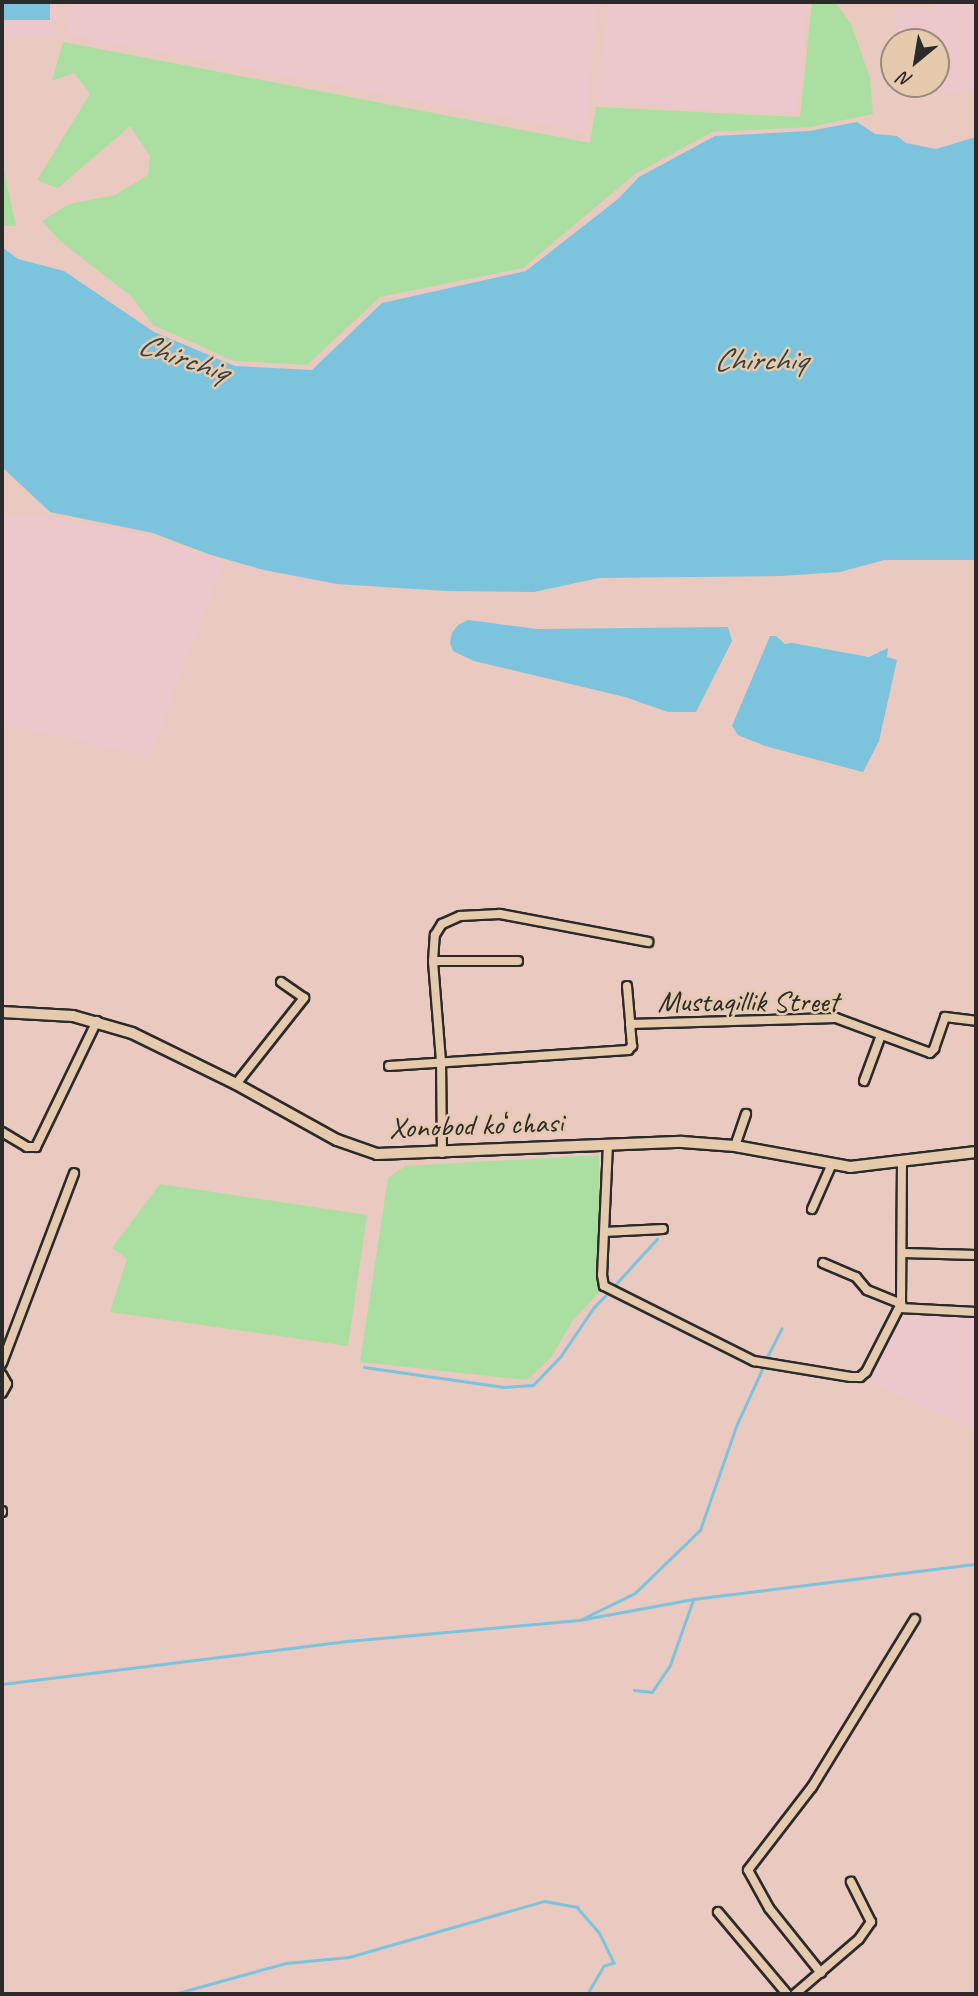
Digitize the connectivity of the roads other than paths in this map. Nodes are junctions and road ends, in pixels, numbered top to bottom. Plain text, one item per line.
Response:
1 (648, 942) dead end
2 (433, 961) junction
3 (518, 961) dead end
4 (281, 982) dead end
5 (627, 986) dead end
6 (4, 1012) edge
7 (97, 1021) junction
8 (976, 1021) edge
9 (630, 1024) junction
10 (881, 1035) junction
11 (441, 1061) junction
12 (389, 1066) dead end
13 (863, 1081) dead end
14 (236, 1084) junction
15 (746, 1114) dead end
16 (2, 1132) edge
17 (608, 1144) junction
18 (735, 1146) junction
19 (976, 1152) edge
20 (442, 1153) junction
21 (902, 1160) junction
22 (831, 1166) junction
23 (74, 1174) dead end
24 (812, 1209) dead end
25 (663, 1229) dead end
26 (604, 1232) junction
27 (903, 1253) junction
28 (976, 1255) edge
29 (822, 1263) dead end
30 (901, 1306) junction
31 (976, 1312) edge
32 (2, 1363) edge
33 (2, 1375) edge
34 (2, 1393) edge
35 (915, 1619) dead end
36 (851, 1882) dead end
37 (718, 1912) dead end
38 (821, 1973) junction
39 (788, 1994) edge

1 - 2 street
2 - 3 street
2 - 11 street
4 - 14 street
5 - 9 street
6 - 7 main road, Xonobod koʻchasi
7 - 14 main road, Xonobod koʻchasi
7 - 16 street
8 - 10 street, Mustaqillik Street
9 - 10 street, Mustaqillik Street
9 - 11 street, Mustaqillik Street
10 - 13 street
11 - 12 street, Mustaqillik Street
11 - 20 street
14 - 20 main road, Xonobod koʻchasi
15 - 18 street
17 - 18 main road, Xonobod koʻchasi
17 - 20 main road, Xonobod koʻchasi
17 - 26 street
18 - 22 main road, Xonobod koʻchasi
19 - 21 main road, Xonobod koʻchasi
21 - 22 main road, Xonobod koʻchasi
21 - 27 street
22 - 24 street
23 - 32 street
25 - 26 street
26 - 30 street
27 - 28 street
27 - 30 street
29 - 30 street
30 - 31 street
33 - 34 street
35 - 38 street
36 - 38 street
37 - 39 street
38 - 39 street

